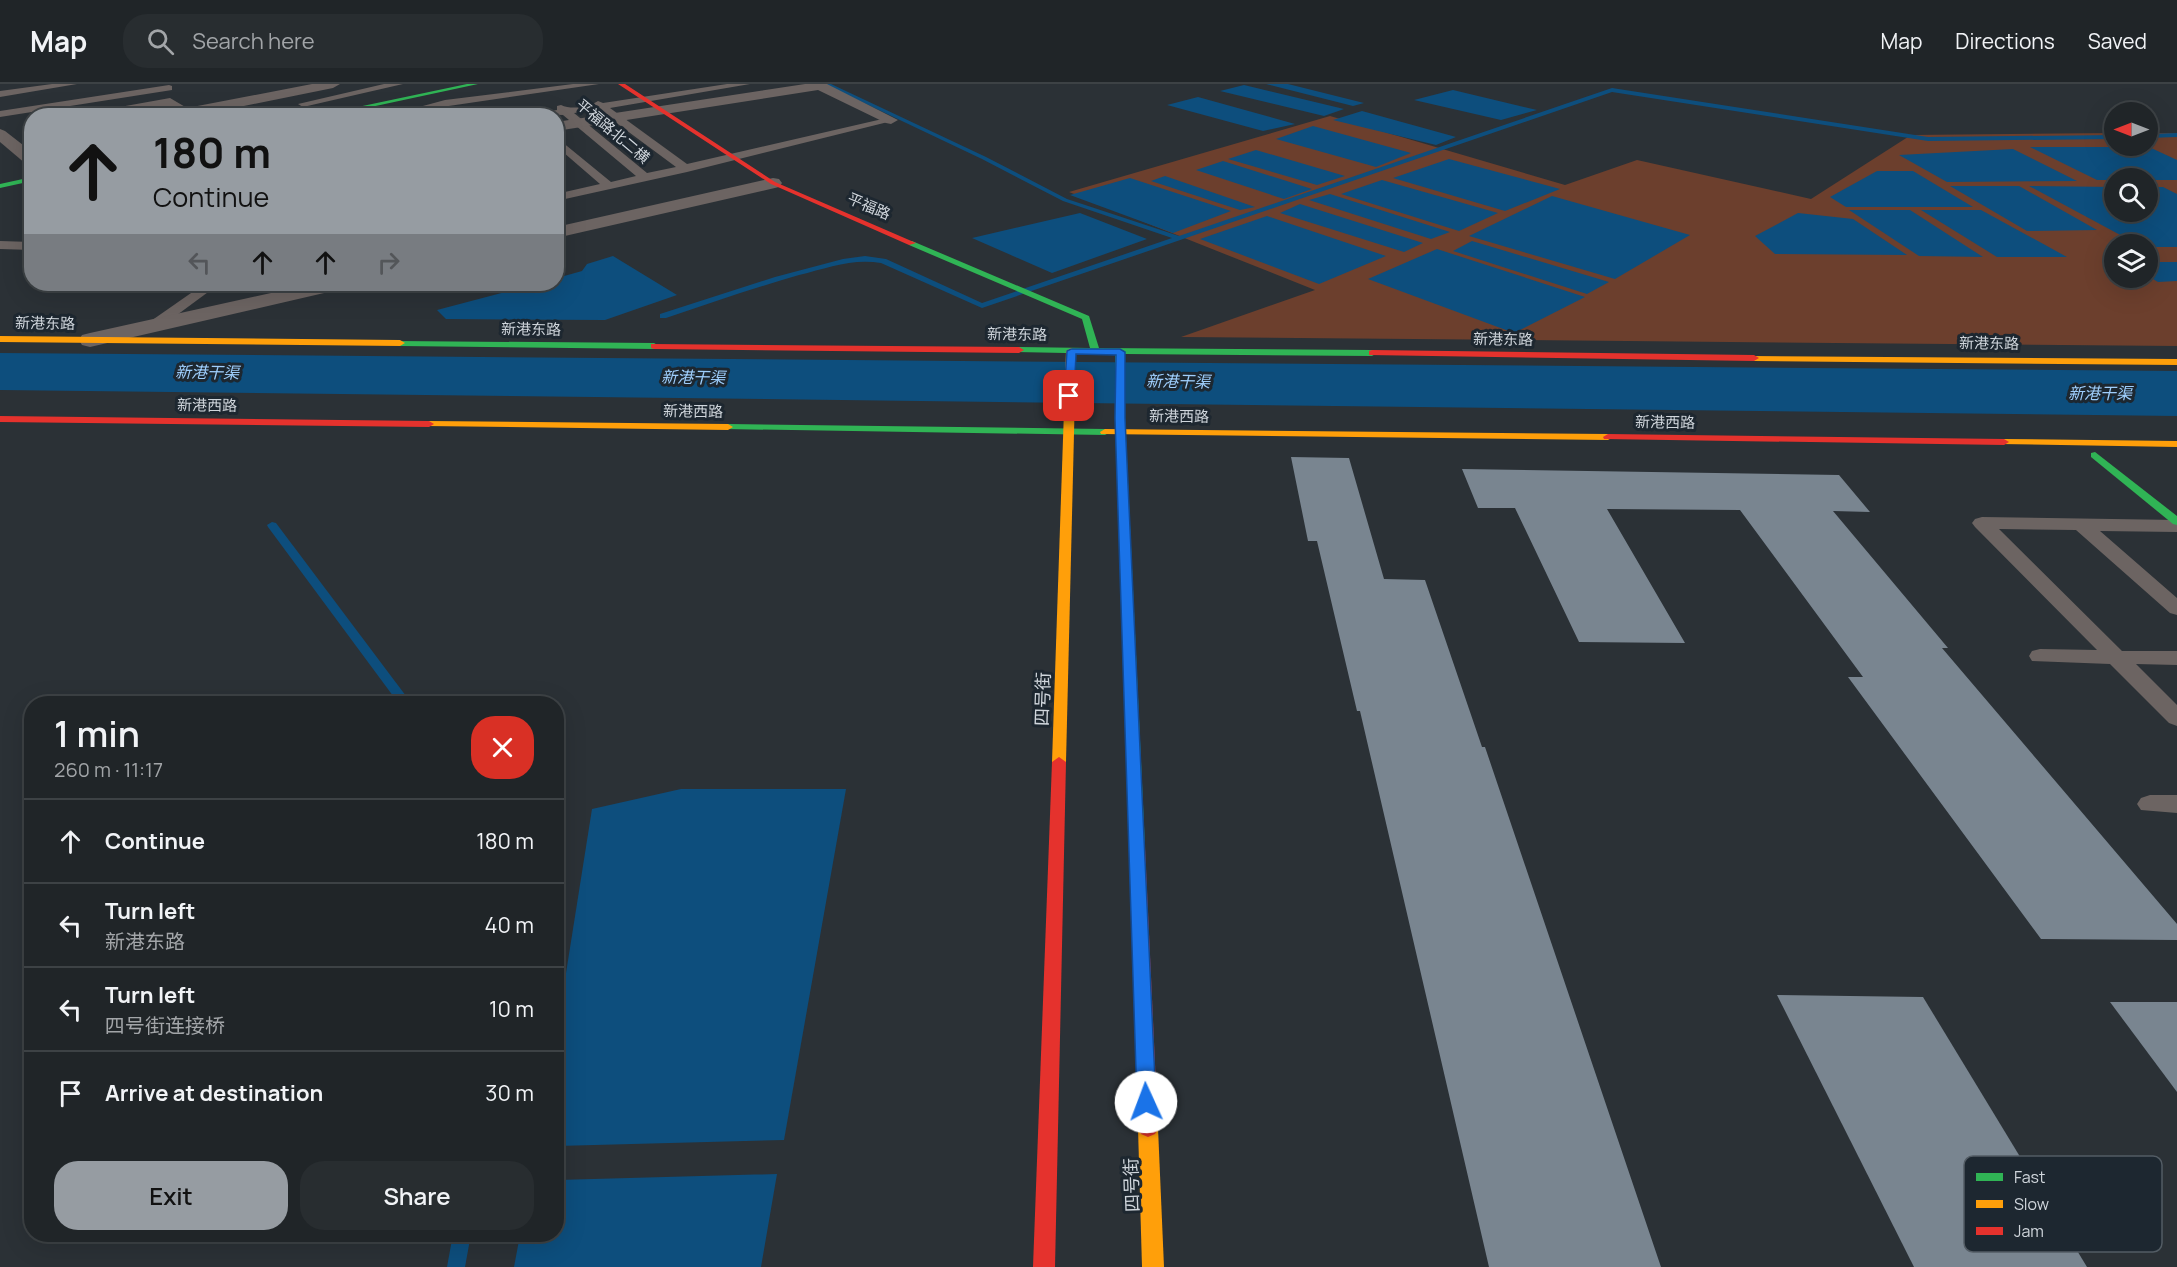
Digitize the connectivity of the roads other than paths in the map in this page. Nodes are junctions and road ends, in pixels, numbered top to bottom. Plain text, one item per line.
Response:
1 (25, 84) edge
2 (156, 84) edge
3 (333, 84) edge
4 (398, 84) edge
5 (475, 84) edge
6 (594, 84) edge
7 (621, 84) edge
8 (745, 84) edge
9 (573, 85) edge
10 (817, 85) edge
11 (76, 87) edge
12 (538, 87) edge
13 (0, 88) edge
14 (425, 90) edge
15 (168, 91) edge
16 (0, 94) edge
17 (644, 99) junction
18 (0, 101) edge
19 (128, 101) dead end
20 (303, 104) dead end
21 (431, 106) junction
22 (601, 106) junction
23 (0, 108) edge
24 (44, 108) edge
25 (87, 108) edge
26 (116, 108) edge
27 (181, 108) edge
28 (215, 108) edge
29 (351, 108) edge
30 (424, 108) edge
31 (562, 108) edge
32 (24, 111) edge
33 (565, 111) joint
34 (661, 111) junction
35 (0, 114) edge
36 (617, 118) junction
37 (891, 120) joint
38 (0, 122) edge
39 (24, 122) edge
40 (24, 123) edge
41 (579, 123) junction
42 (564, 126) edge
43 (0, 133) edge
44 (564, 147) edge
45 (24, 154) edge
46 (734, 156) junction
47 (687, 169) junction
48 (645, 178) junction
49 (24, 181) edge
50 (773, 183) junction
51 (0, 186) edge
52 (609, 186) junction
53 (564, 189) edge
54 (570, 195) junction
55 (564, 196) edge
56 (564, 231) edge
57 (0, 245) edge
58 (24, 246) edge
59 (202, 291) edge
60 (306, 291) edge
61 (153, 326) junction
62 (0, 339) edge
63 (90, 340) junction
64 (1071, 351) junction
65 (1096, 352) junction
66 (1120, 352) junction
67 (2177, 362) edge
68 (0, 419) edge
69 (2177, 444) edge
70 (2095, 455) dead end
71 (2177, 524) edge
72 (2082, 525) junction
73 (2177, 609) edge
74 (2040, 656) dead end
75 (2117, 657) junction
76 (2177, 658) edge
77 (2177, 718) edge
78 (2150, 804) dead end
79 (2177, 804) edge
80 (1044, 1267) edge
81 (1153, 1267) edge

1 - 13 lane
2 - 23 lane
3 - 28 street
4 - 20 lane
5 - 14 main road
6 - 9 lane
7 - 17 main road, 平福路
8 - 17 lane
9 - 12 lane
9 - 22 lane
10 - 34 street
10 - 37 street
11 - 16 lane
11 - 18 lane
12 - 21 lane
12 - 21 lane
12 - 31 lane, 平福路北二横
14 - 21 lane
14 - 29 main road
15 - 24 lane
15 - 26 street
15 - 27 street
17 - 22 lane
17 - 34 main road, 平福路
19 - 25 lane
21 - 30 lane
22 - 33 lane
22 - 36 lane
32 - 35 lane
33 - 41 lane, 平福路北二横
34 - 36 street
34 - 46 main road, 平福路
36 - 41 street
36 - 47 lane
37 - 46 lane
38 - 39 lane
40 - 43 street
41 - 42 street
41 - 48 lane, 平福路北二横
43 - 45 street
44 - 52 lane
46 - 47 lane
46 - 50 main road, 平福路
47 - 48 lane
48 - 52 lane
49 - 51 main road
50 - 56 street
50 - 65 main road, 平福路
52 - 54 lane
53 - 54 lane
54 - 55 lane
57 - 58 lane
59 - 61 lane
60 - 61 street
61 - 63 street
62 - 63 main road, 新港东路
63 - 64 main road, 新港东路
64 - 65 main road, 新港东路
64 - 80 main road, 四号街
65 - 66 main road, 新港东路
66 - 67 main road, 新港东路
66 - 81 main road, 四号街
68 - 69 main road, 新港西路
70 - 71 main road
71 - 72 lane
72 - 73 lane
72 - 75 lane
74 - 75 lane
75 - 76 lane
75 - 77 lane
78 - 79 lane

